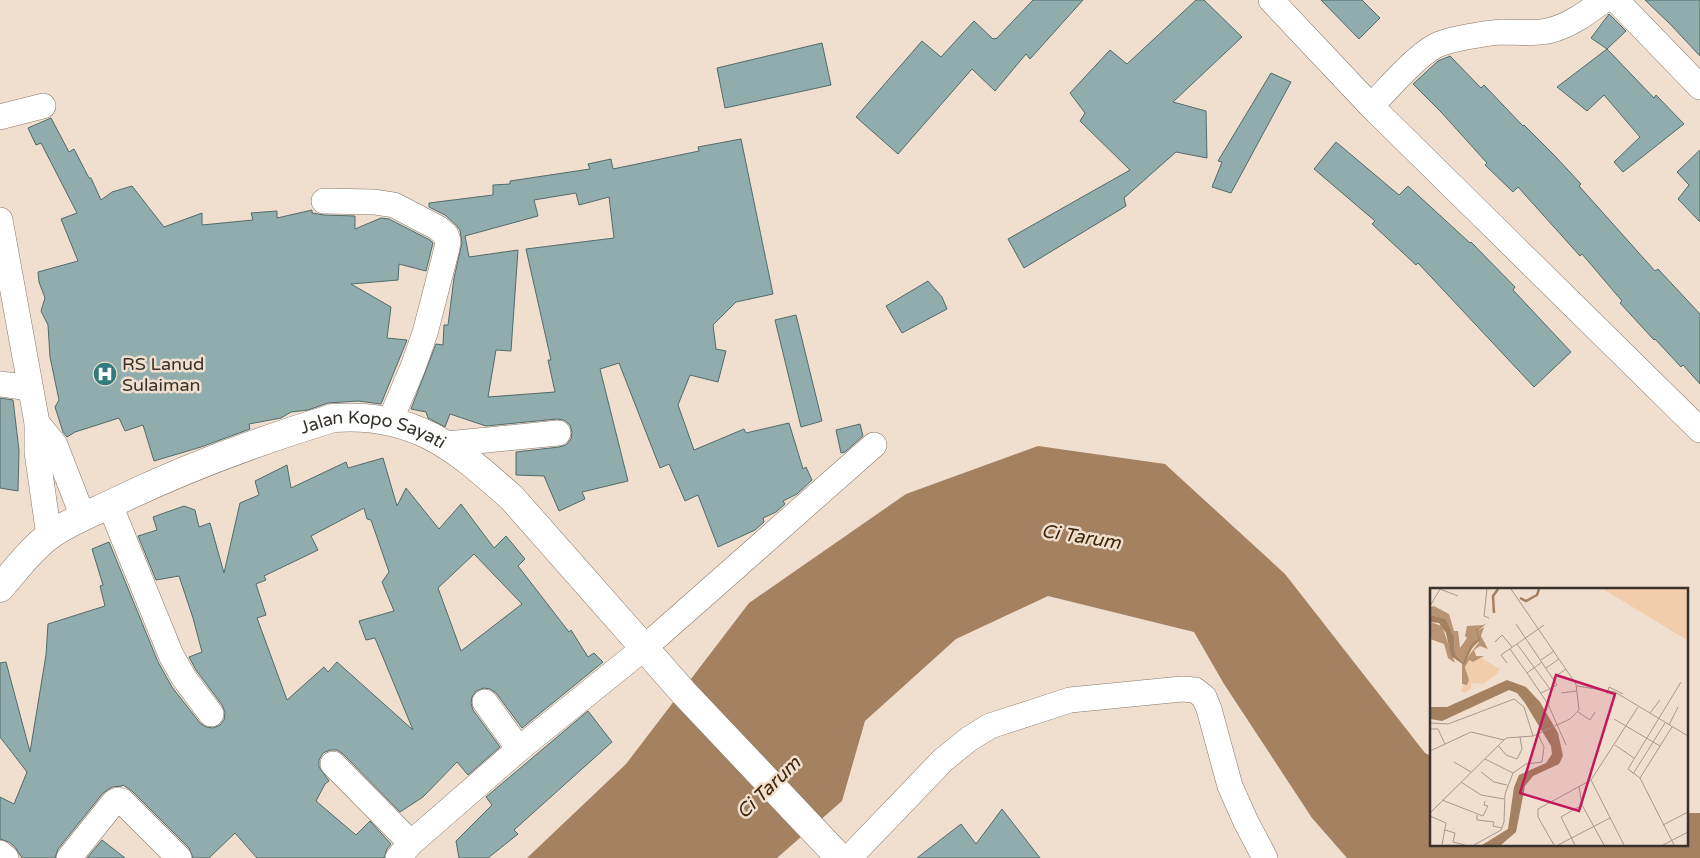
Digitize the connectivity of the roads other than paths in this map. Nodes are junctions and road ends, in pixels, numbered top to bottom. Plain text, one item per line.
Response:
1 (1271, 0) edge
2 (1604, 0) edge
3 (1616, 0) edge
4 (1700, 87) edge
5 (43, 106) dead end
6 (1372, 106) junction
7 (0, 117) edge
8 (324, 201) dead end
9 (0, 220) edge
10 (0, 384) edge
11 (30, 388) junction
12 (390, 421) junction
13 (37, 423) junction
14 (1700, 430) edge
15 (558, 433) dead end
16 (447, 444) junction
17 (874, 445) dead end
18 (110, 505) junction
19 (83, 517) junction
20 (49, 536) junction
21 (0, 588) edge
22 (644, 648) junction
23 (485, 702) dead end
24 (211, 714) dead end
25 (519, 749) junction
26 (333, 764) dead end
27 (404, 850) edge
28 (0, 853) edge
29 (841, 856) edge
30 (6, 858) edge
31 (69, 858) edge
32 (179, 858) edge
33 (1265, 858) edge

1 - 6 street
2 - 6 street
3 - 4 street
5 - 7 street
6 - 14 street
8 - 12 street
9 - 11 street
10 - 11 street
11 - 13 street
12 - 16 main road, Jalan Kopo Sayati
12 - 18 main road, Jalan Kopo Sayati
13 - 19 street
13 - 20 street
15 - 16 street
16 - 22 main road, Jalan Kopo Sayati
17 - 22 street
18 - 19 main road, Jalan Kopo Sayati
18 - 24 street
19 - 20 main road, Jalan Kopo Sayati
20 - 21 main road, Jalan Kopo Sayati
22 - 25 street
22 - 29 main road, Jalan Kopo Sayati
23 - 25 street
25 - 27 street
26 - 27 street
28 - 30 street
29 - 33 street
31 - 32 street

